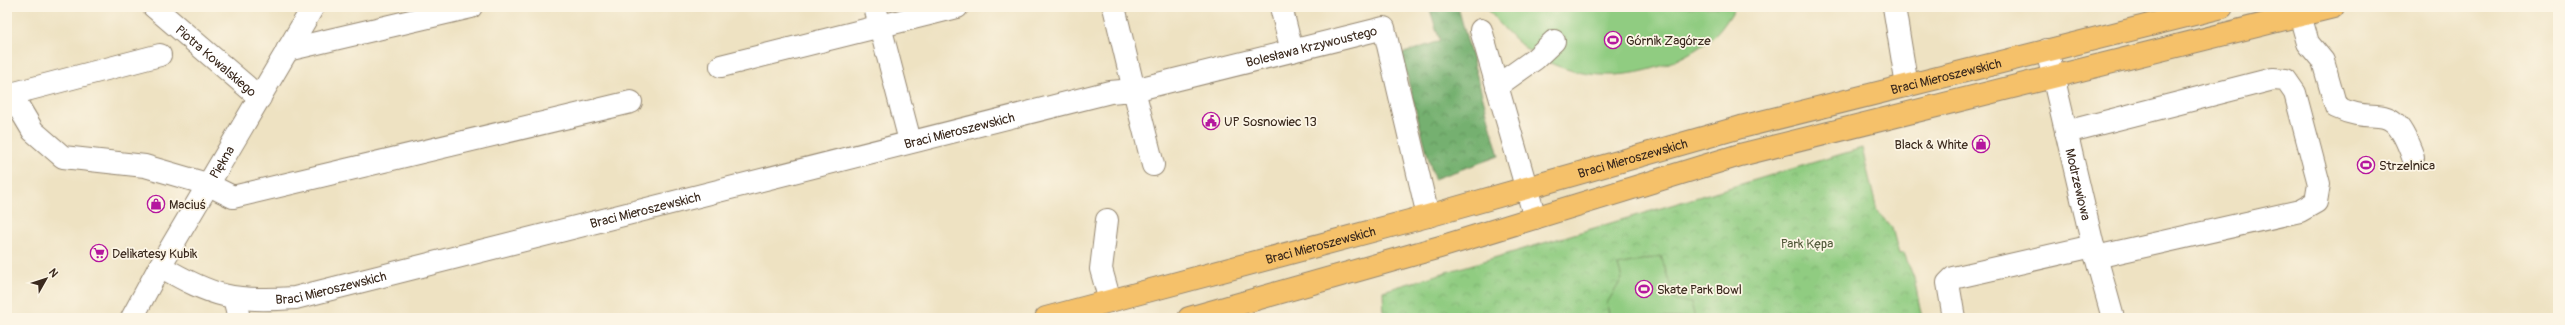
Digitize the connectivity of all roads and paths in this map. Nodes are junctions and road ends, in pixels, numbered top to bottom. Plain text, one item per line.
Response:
1 (154, 7) edge
2 (471, 7) edge
3 (957, 7) edge
4 (1114, 7) edge
5 (1281, 7) edge
6 (1894, 7) edge
7 (2222, 7) edge
8 (2333, 7) edge
9 (310, 9) edge
10 (2300, 15) junction
11 (878, 17) edge
12 (1481, 30) dead end
13 (1554, 41) dead end
14 (288, 50) junction
15 (2047, 50) junction
16 (1292, 52) junction
17 (160, 54) dead end
18 (721, 66) dead end
19 (2052, 77) junction
20 (1497, 86) junction
21 (1907, 86) junction
22 (1134, 90) junction
23 (9, 93) edge
24 (260, 98) junction
25 (632, 102) dead end
26 (2066, 132) junction
27 (910, 142) junction
28 (2412, 157) dead end
29 (1153, 165) dead end
30 (207, 184) junction
31 (1526, 188) junction
32 (1428, 216) junction
33 (1534, 218) junction
34 (1107, 220) dead end
35 (2094, 252) junction
36 (160, 266) junction
37 (1110, 301) junction
38 (237, 308) edge
39 (132, 318) edge
40 (1046, 318) edge
41 (1189, 318) edge
42 (1954, 318) edge
43 (2114, 318) edge

1 - 24 street, Piotra Kowalskiego
2 - 14 street
3 - 11 street
4 - 22 street
5 - 16 street
6 - 21 street
7 - 15 main road, Braci Mieroszewskich
8 - 10 main road, Braci Mieroszewskich
9 - 14 street, Piękna
10 - 19 main road, Braci Mieroszewskich
10 - 28 street
11 - 18 street
11 - 27 street
12 - 20 street
13 - 20 street
14 - 24 street, Piękna
15 - 19 street, Modrzewiowa
15 - 21 main road, Braci Mieroszewskich
16 - 22 street, Bolesława Krzywoustego
16 - 32 street, Bolesława Krzywoustego
17 - 23 street
19 - 26 street, Modrzewiowa
19 - 33 main road, Braci Mieroszewskich
20 - 31 street
21 - 31 main road, Braci Mieroszewskich
22 - 27 street, Braci Mieroszewskich
22 - 29 street
23 - 30 street
24 - 30 street, Piękna
25 - 30 street
26 - 35 street, Modrzewiowa
26 - 35 street
27 - 38 street, Braci Mieroszewskich
30 - 36 street, Piękna
31 - 32 main road, Braci Mieroszewskich
31 - 33 street
32 - 37 main road, Braci Mieroszewskich
33 - 41 main road, Braci Mieroszewskich
34 - 37 street
35 - 42 street
35 - 43 street, Modrzewiowa
36 - 38 street, Braci Mieroszewskich
36 - 39 street, Piękna
37 - 40 main road, Braci Mieroszewskich

